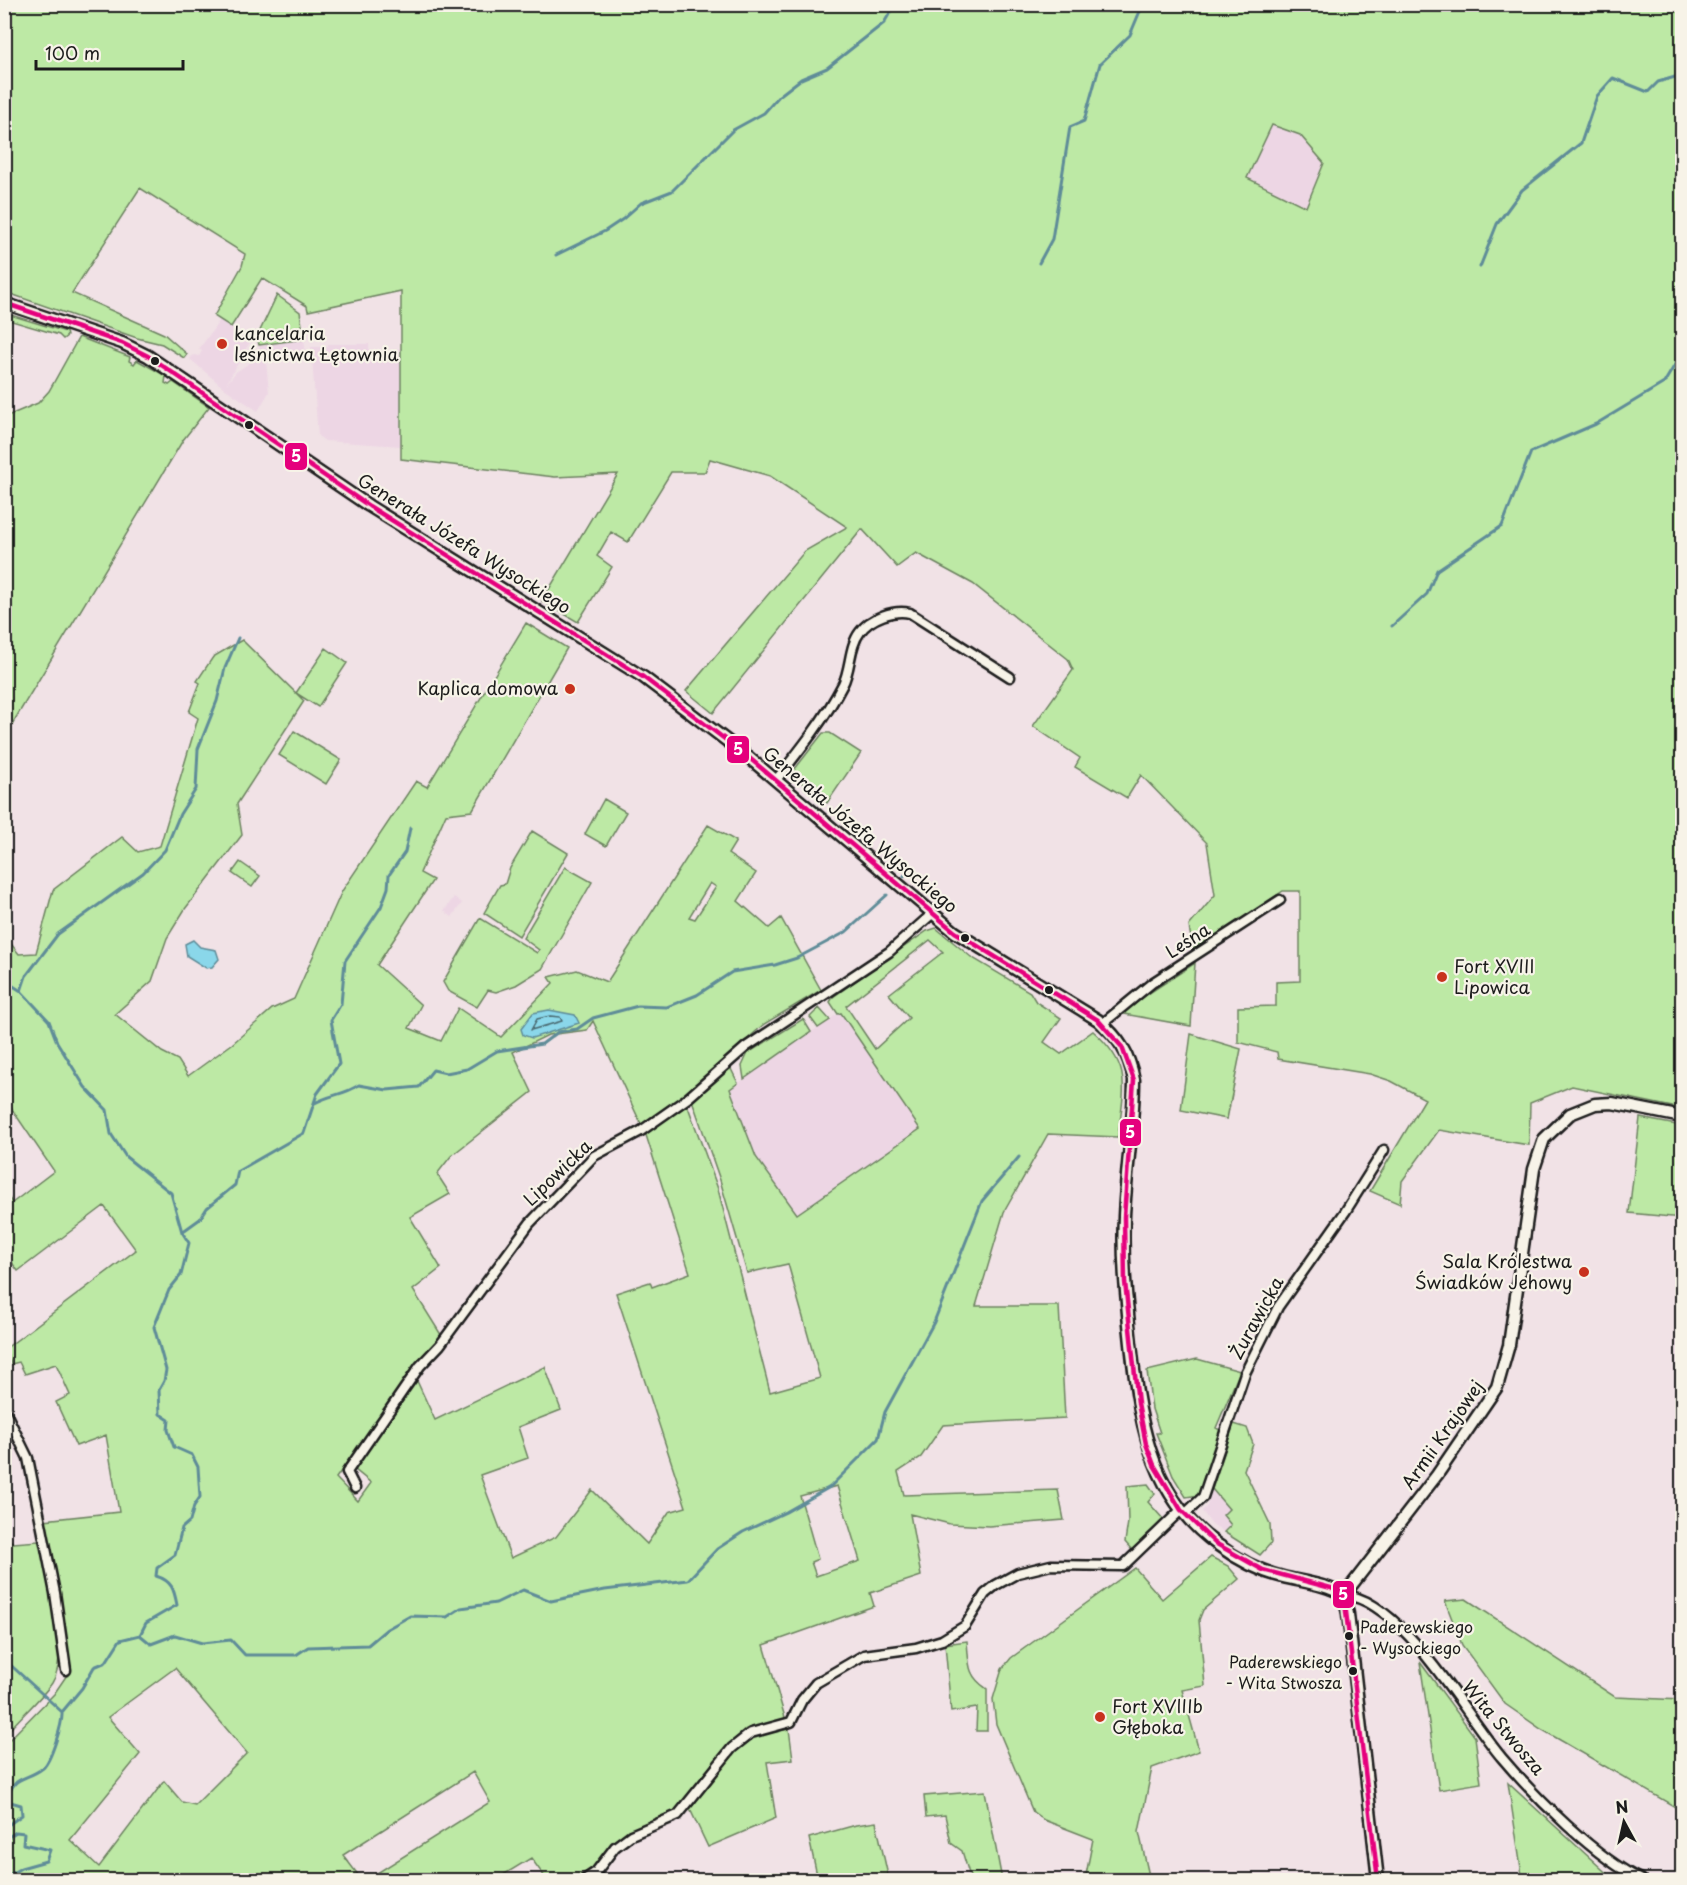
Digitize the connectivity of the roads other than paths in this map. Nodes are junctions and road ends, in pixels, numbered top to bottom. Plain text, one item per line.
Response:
1 (4, 303) edge
2 (1010, 677) dead end
3 (777, 780) junction
4 (1280, 900) dead end
5 (932, 914) junction
6 (1102, 1024) junction
7 (1683, 1117) edge
8 (1384, 1150) dead end
9 (4, 1409) edge
10 (355, 1488) dead end
11 (1183, 1512) junction
12 (1344, 1595) junction
13 (66, 1670) dead end
14 (584, 1881) edge
15 (1378, 1881) edge
16 (1642, 1881) edge

1 - 3 street, Generała Józefa Wysockiego
2 - 3 street
3 - 5 street, Generała Józefa Wysockiego
4 - 6 street, Leśna
5 - 6 street, Generała Józefa Wysockiego
5 - 10 street, Lipowicka
6 - 11 street, Generała Józefa Wysockiego
7 - 12 street, Armii Krajowej
8 - 11 street, Żurawicka
9 - 13 street
11 - 12 street, Generała Józefa Wysockiego
11 - 14 street, Żurawicka
12 - 15 street
12 - 16 street, Wita Stwosza

